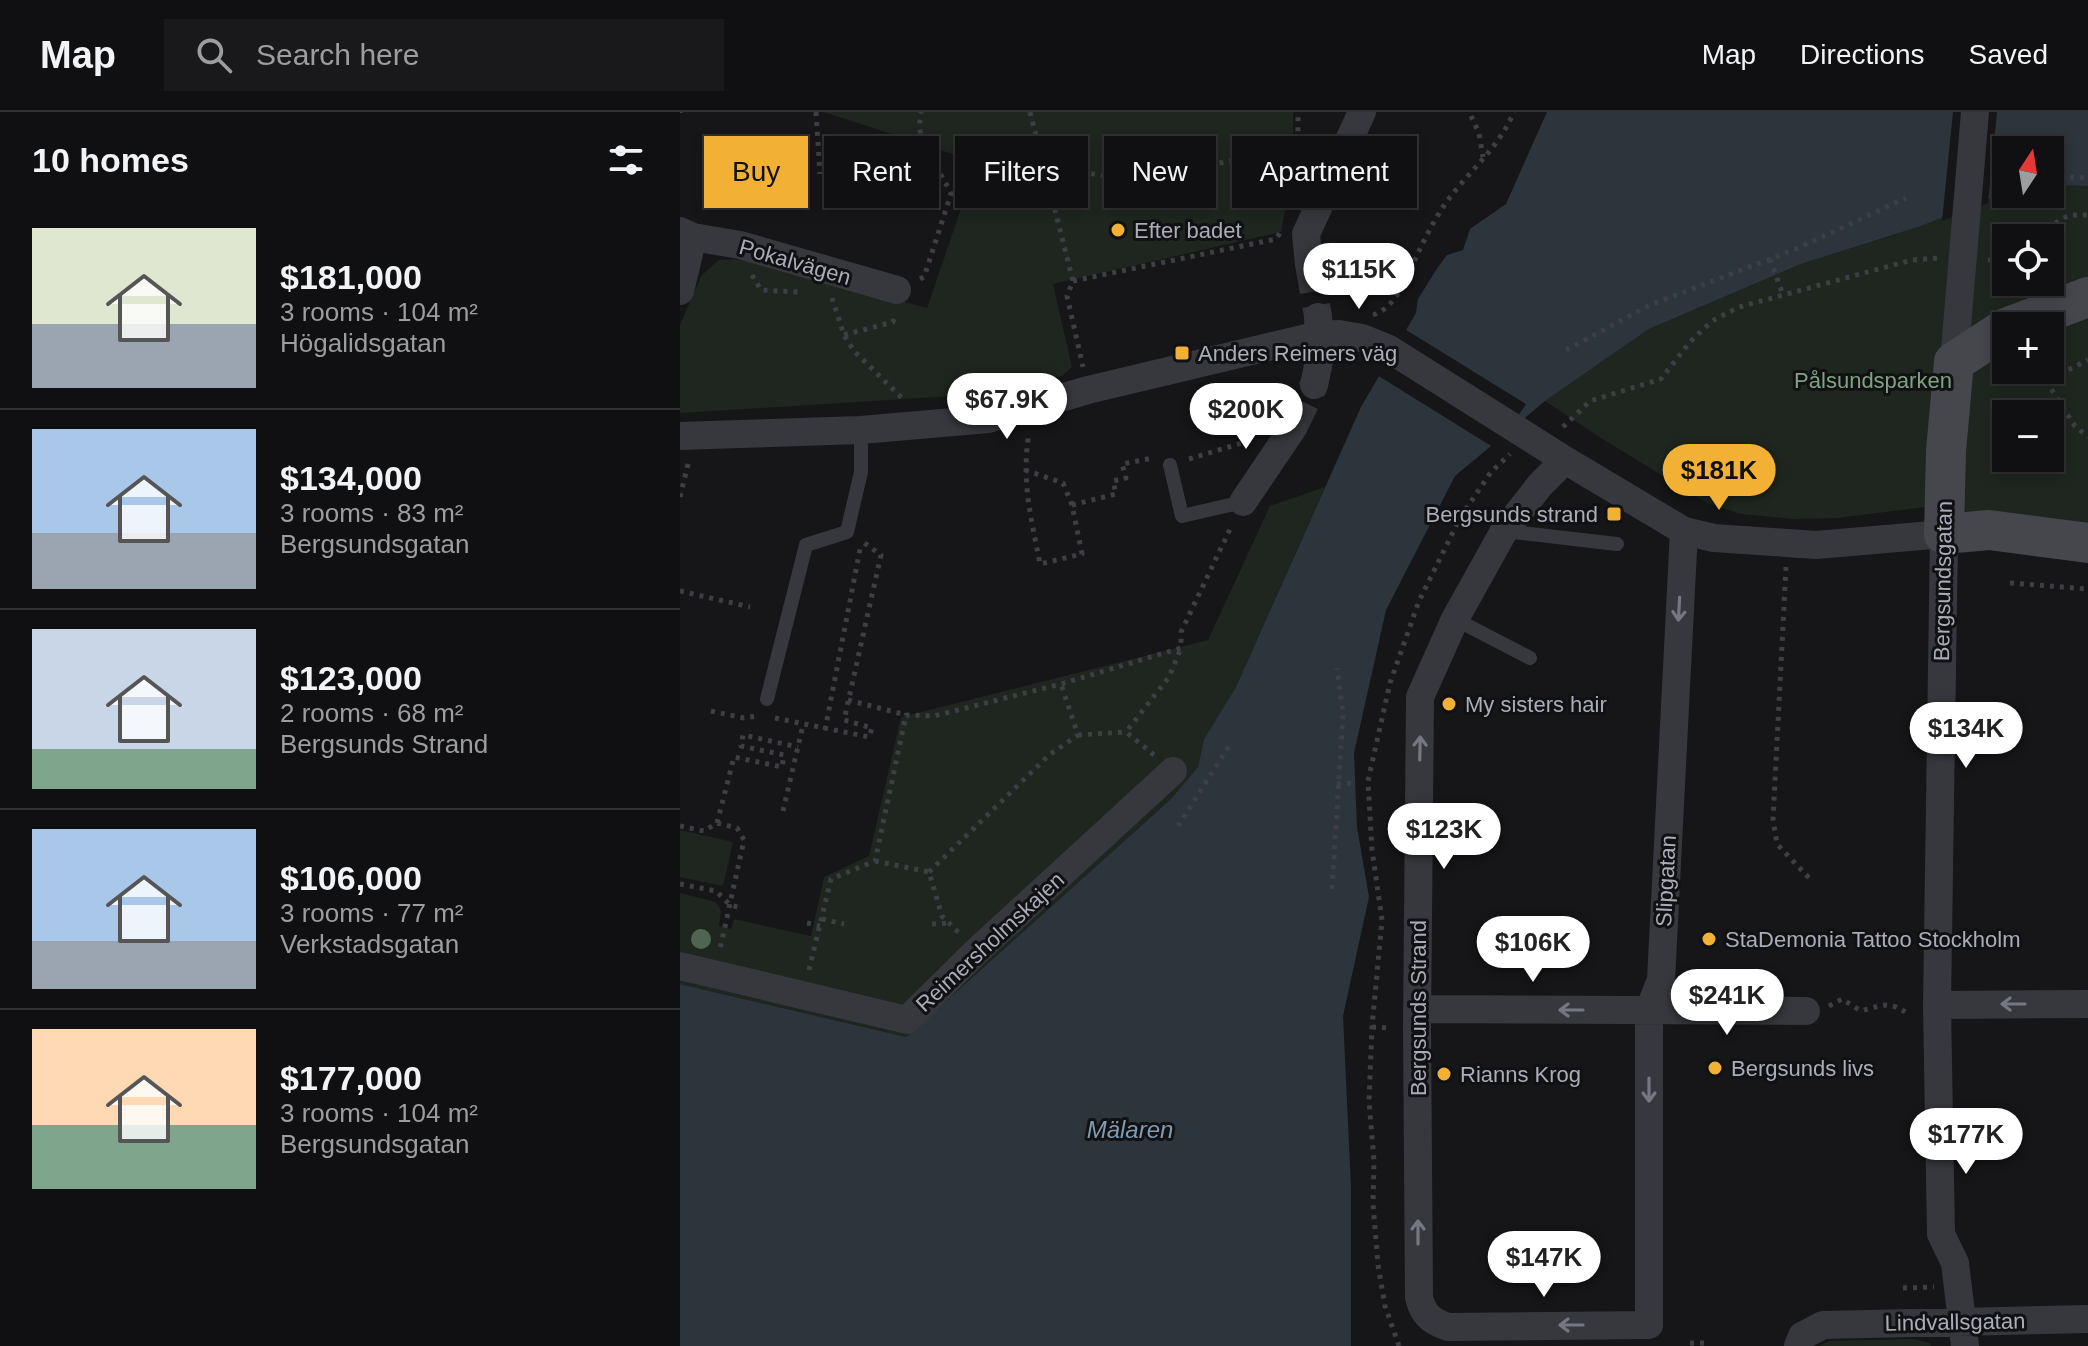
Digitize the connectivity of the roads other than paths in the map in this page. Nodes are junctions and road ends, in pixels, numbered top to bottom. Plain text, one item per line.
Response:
1 (1362, 112) edge
2 (1975, 112) edge
3 (686, 234) edge
4 (1309, 264) tunnel mouth
5 (897, 290) road end
6 (680, 291) edge
7 (2088, 297) edge
8 (2048, 312) edge
9 (1318, 326) junction
10 (1992, 338) edge
11 (1954, 362) junction
12 (1314, 385) tunnel mouth
13 (861, 430) junction
14 (1292, 431) tunnel mouth
15 (685, 447) edge
16 (1565, 460) junction
17 (1170, 465) road end
18 (1243, 502) joint
19 (1504, 531) junction
20 (1684, 531) junction
21 (1944, 534) junction
22 (2088, 543) edge
23 (1617, 544) dead end
24 (1455, 619) junction
25 (1530, 658) dead end
26 (767, 699) dead end
27 (1173, 771) road end
28 (680, 966) edge
29 (2088, 1004) edge
30 (1937, 1005) junction
31 (1417, 1009) junction
32 (1649, 1010) junction
33 (1813, 1011) road end
34 (2088, 1319) edge
35 (1649, 1325) joint
36 (1964, 1334) edge
37 (1798, 1346) edge

1 - 4 street
2 - 11 street, Bergsundsgatan
3 - 5 street, Pokalvägen
3 - 6 street, Pokalvägen
7 - 8 street
9 - 12 street
9 - 13 street
9 - 16 street
10 - 11 street
11 - 21 street, Bergsundsgatan
13 - 15 street
13 - 26 lane
14 - 18 street
16 - 19 street, Bergsunds Strand
16 - 20 street
17 - 18 lane
19 - 23 lane
19 - 24 street, Bergsunds Strand
20 - 21 street
20 -> 32 street, Slipgatan
21 - 22 street
21 - 30 street, Bergsundsgatan
24 - 25 lane
31 -> 24 street, Bergsunds Strand
27 - 28 street, Reimersholmskajen
29 -> 30 street
30 - 36 street, Bergsundsgatan
32 -> 31 street
35 -> 31 street, Bergsunds Strand
32 - 33 street
32 -> 35 street, Slipgatan
34 - 36 street, Lindvallsgatan
36 - 37 street, Lindvallsgatan

